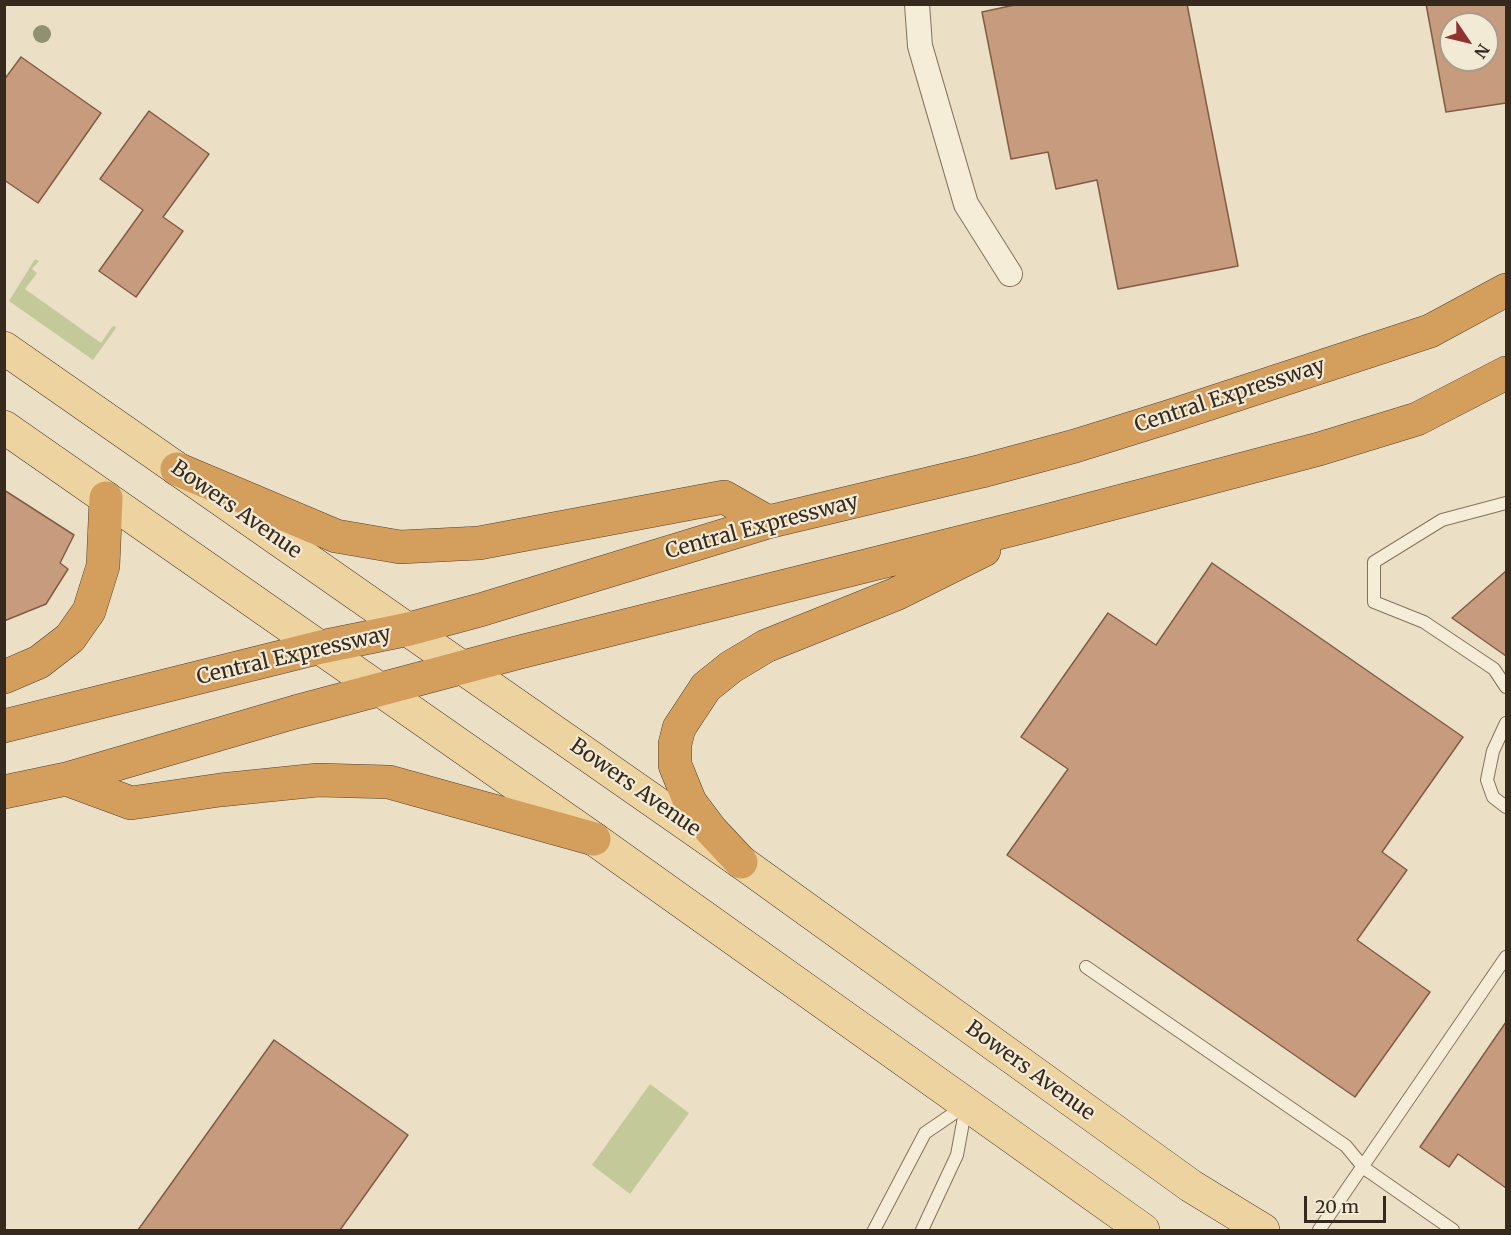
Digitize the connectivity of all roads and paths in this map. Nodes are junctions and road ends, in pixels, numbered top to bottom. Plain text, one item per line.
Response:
1 (917, 4) edge
2 (1010, 274) dead end
3 (1506, 290) edge
4 (4, 348) edge
5 (1506, 373) edge
6 (4, 427) edge
7 (177, 470) junction
8 (106, 498) junction
9 (1506, 503) edge
10 (768, 522) junction
11 (1038, 523) junction
12 (409, 629) junction
13 (321, 647) junction
14 (462, 667) junction
15 (4, 677) edge
16 (1506, 687) edge
17 (378, 690) junction
18 (1506, 723) edge
19 (4, 726) edge
20 (66, 778) junction
21 (4, 792) edge
22 (1506, 807) edge
23 (594, 839) junction
24 (741, 862) junction
25 (1506, 957) edge
26 (1086, 967) dead end
27 (967, 1105) junction
28 (1364, 1168) junction
29 (1131, 1227) edge
30 (874, 1230) edge
31 (922, 1230) edge
32 (1263, 1230) edge
33 (1319, 1230) edge
34 (1453, 1230) edge

1 - 2 street
3 - 10 highway, Central Expressway
4 - 7 main road, Bowers Avenue
5 - 11 highway
6 - 8 main road
7 - 10 highway
7 - 12 main road, Bowers Avenue
8 - 13 main road
8 - 15 highway
9 - 16 lane
10 - 12 highway, Central Expressway
11 - 14 highway
11 - 24 highway
12 - 13 highway, Central Expressway
12 - 14 main road, Bowers Avenue
13 - 17 main road
13 - 19 highway, Central Expressway
14 - 17 highway
14 - 24 main road, Bowers Avenue
17 - 20 highway
17 - 23 main road
18 - 22 lane
20 - 21 highway
20 - 23 highway
23 - 27 main road
24 - 32 main road, Bowers Avenue
25 - 28 lane
26 - 28 lane
27 - 29 main road
27 - 30 lane
27 - 31 lane
28 - 33 lane
28 - 34 lane

